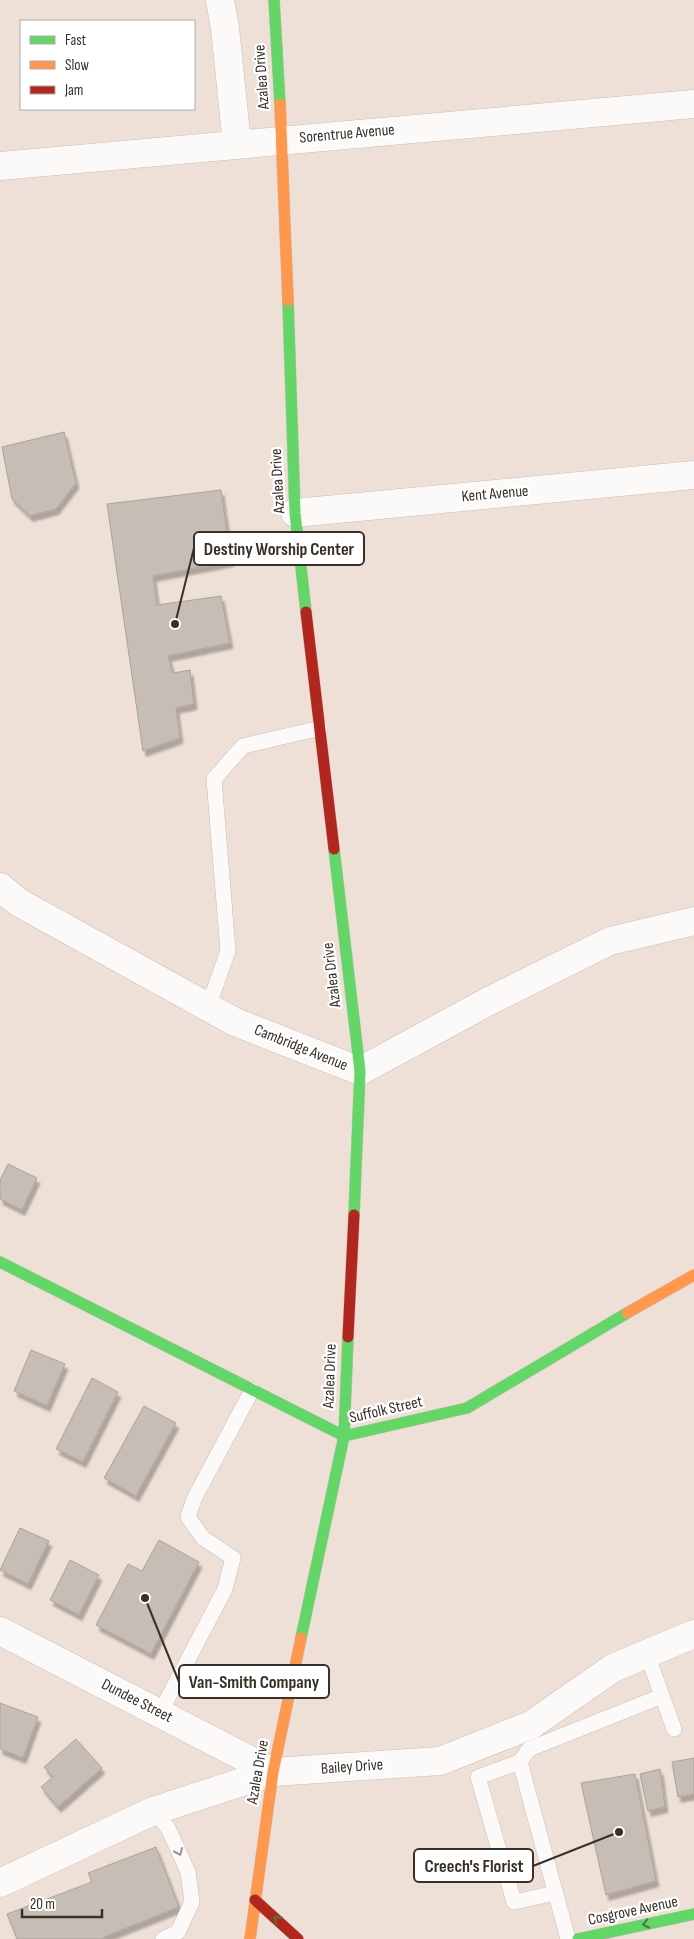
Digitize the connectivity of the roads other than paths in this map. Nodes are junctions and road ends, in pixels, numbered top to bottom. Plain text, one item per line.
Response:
1 (220, 0) edge
2 (274, 0) edge
3 (694, 104) edge
4 (282, 140) junction
5 (237, 144) junction
6 (0, 166) edge
7 (694, 475) edge
8 (295, 512) junction
9 (320, 728) junction
10 (0, 886) edge
11 (694, 921) edge
12 (208, 1007) junction
13 (360, 1071) junction
14 (0, 1262) edge
15 (694, 1275) edge
16 (252, 1390) junction
17 (344, 1436) junction
18 (0, 1631) edge
19 (694, 1634) edge
20 (647, 1654) junction
21 (662, 1696) junction
22 (160, 1713) junction
23 (674, 1729) dead end
24 (465, 1751) junction
25 (520, 1762) junction
26 (273, 1772) junction
27 (478, 1777) junction
28 (154, 1811) junction
29 (0, 1883) edge
30 (555, 1893) junction
31 (255, 1900) junction
32 (694, 1914) edge
33 (163, 1939) edge
34 (250, 1939) edge
35 (298, 1939) edge
36 (568, 1939) edge
37 (578, 1939) edge

1 - 5 street
2 - 4 street, Azalea Drive
3 - 4 street, Sorentrue Avenue
4 - 5 street, Sorentrue Avenue
4 - 8 street, Azalea Drive
5 - 6 street, Sorentrue Avenue
7 - 8 street, Kent Avenue
8 - 9 street, Azalea Drive
9 - 12 lane
9 - 13 street, Azalea Drive
10 - 12 street, Cambridge Avenue
11 - 13 street, Cambridge Avenue
12 - 13 street, Cambridge Avenue
13 - 17 street, Azalea Drive
14 - 16 street, Suffolk Street
15 - 17 street, Suffolk Street
16 - 17 street, Suffolk Street
16 - 22 lane
17 - 26 street, Azalea Drive
18 - 22 street, Dundee Street
19 - 20 street, Bailey Drive
20 - 21 lane
20 - 24 street, Bailey Drive
21 - 23 lane
21 - 25 lane
22 - 26 street, Dundee Street
24 - 26 street, Bailey Drive
24 - 27 lane
25 - 27 lane
25 - 30 lane
26 - 28 street, Bailey Drive
26 - 31 street, Azalea Drive
27 - 30 lane
28 - 29 street, Bailey Drive
28 -> 33 lane
30 - 36 lane
31 - 34 street, Azalea Drive
35 -> 31 street
32 -> 37 street, Cosgrove Avenue

